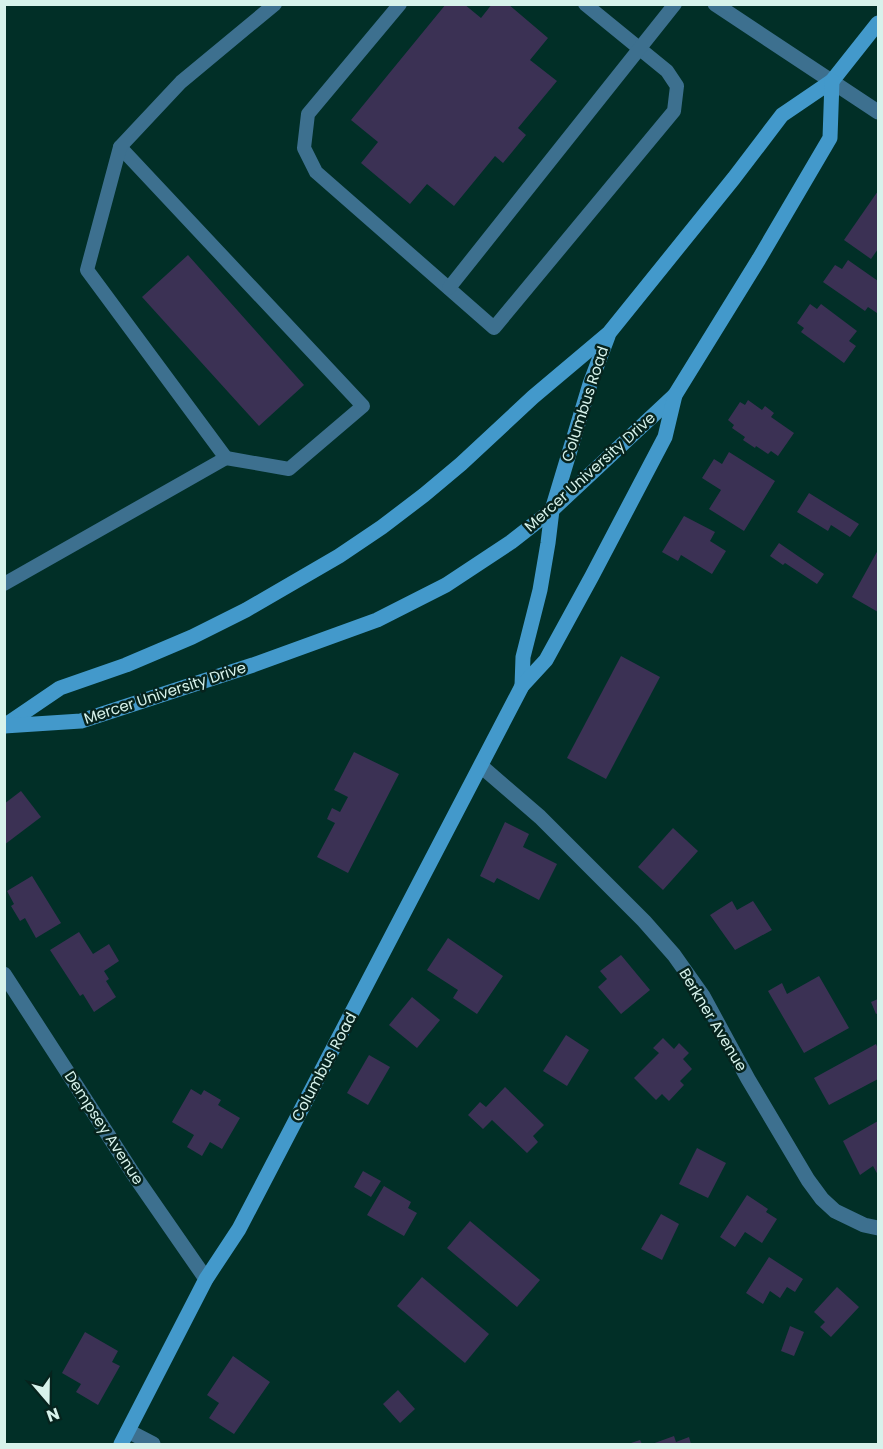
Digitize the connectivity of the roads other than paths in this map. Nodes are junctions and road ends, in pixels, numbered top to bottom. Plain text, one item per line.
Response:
1 (275, 4) edge
2 (400, 4) edge
3 (585, 4) edge
4 (675, 4) edge
5 (715, 4) edge
6 (879, 23) edge
7 (639, 48) junction
8 (832, 81) junction
9 (879, 112) edge
10 (120, 147) junction
11 (449, 288) junction
12 (609, 333) junction
13 (675, 395) junction
14 (226, 458) junction
15 (552, 510) junction
16 (4, 584) edge
17 (522, 686) junction
18 (4, 726) edge
19 (481, 766) junction
20 (4, 974) edge
21 (879, 1228) edge
22 (206, 1279) junction
23 (125, 1438) edge
24 (153, 1444) edge

1 - 10 lane
2 - 11 lane
3 - 7 lane
4 - 7 lane
5 - 8 street
6 - 8 main road, Mercer University Drive
7 - 11 lane
7 - 11 lane
8 - 9 street
8 - 12 main road, Mercer University Drive
8 - 13 main road, Mercer University Drive
10 - 14 lane
10 - 14 lane
12 - 15 main road, Columbus Road
12 - 18 main road, Mercer University Drive
13 - 15 main road, Mercer University Drive
13 - 17 main road, Columbus Road
14 - 16 lane
15 - 17 main road, Columbus Road
15 - 18 main road, Mercer University Drive
17 - 19 main road, Columbus Road
19 - 21 street, Berkner Avenue
19 - 22 main road, Columbus Road
20 - 22 street, Dempsey Avenue
22 - 23 main road, Columbus Road
23 - 24 street

